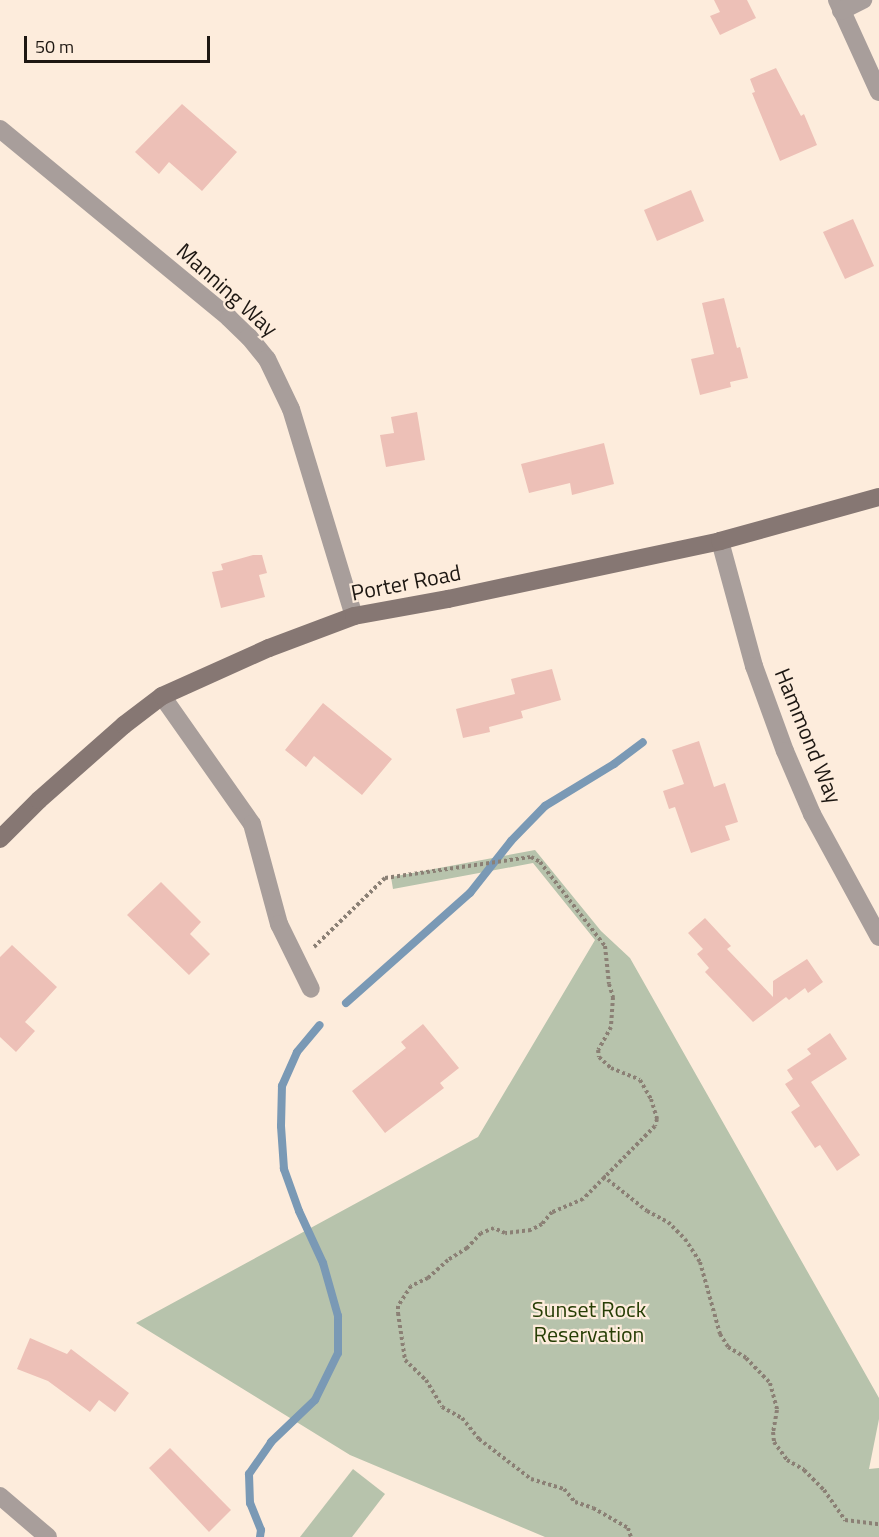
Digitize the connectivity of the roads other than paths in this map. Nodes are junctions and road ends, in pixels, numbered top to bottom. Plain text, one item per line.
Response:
1 (863, 0) edge
2 (839, 5) edge
3 (879, 92) edge
4 (0, 129) edge
5 (879, 497) edge
6 (720, 541) junction
7 (354, 616) junction
8 (162, 696) junction
9 (0, 839) edge
10 (879, 937) edge
11 (311, 989) dead end
12 (0, 1496) edge
13 (48, 1537) edge

1 - 2 street
2 - 3 street
4 - 7 street, Manning Way
5 - 6 street, Porter Road
6 - 7 street, Porter Road
6 - 10 street, Hammond Way
7 - 8 street, Porter Road
8 - 9 street, Porter Road
8 - 11 street
12 - 13 street

